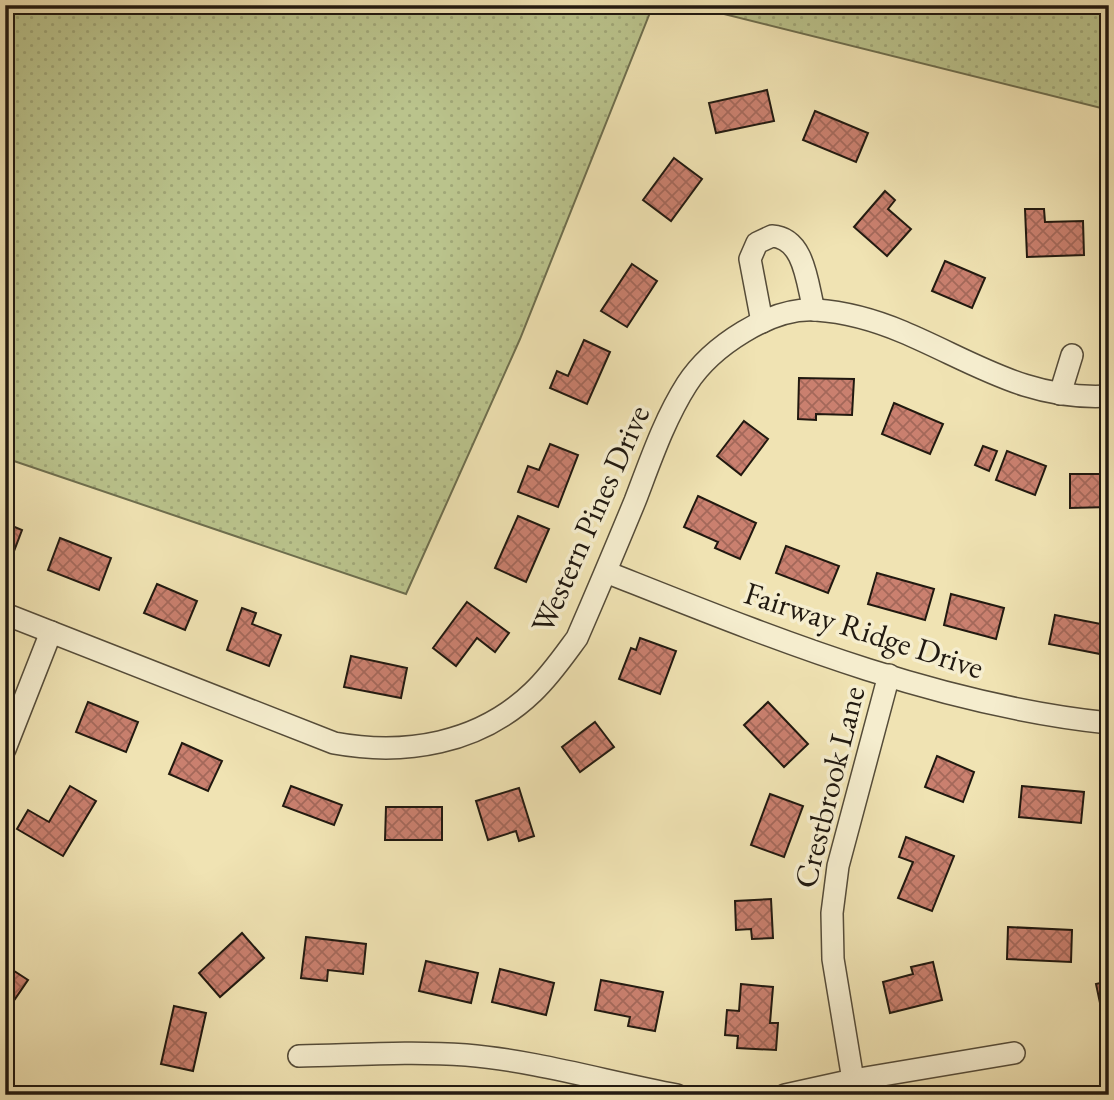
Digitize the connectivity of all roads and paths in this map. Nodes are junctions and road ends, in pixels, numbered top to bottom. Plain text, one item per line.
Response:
1 (814, 310) junction
2 (762, 322) junction
3 (1072, 355) dead end
4 (1059, 394) junction
5 (1109, 396) edge
6 (606, 572) junction
7 (5, 614) edge
8 (51, 632) junction
9 (888, 675) junction
10 (1109, 723) edge
11 (5, 750) edge
12 (1014, 1053) dead end
13 (299, 1056) dead end
14 (853, 1080) junction
15 (677, 1095) edge
16 (785, 1095) edge

1 - 2 street, Western Pines Drive
1 - 2 street
1 - 4 street, Western Pines Drive
2 - 6 street, Western Pines Drive
3 - 4 street
4 - 5 street, Western Pines Drive
6 - 8 street, Western Pines Drive
6 - 9 street, Fairway Ridge Drive
7 - 8 street, Western Pines Drive
8 - 11 street
9 - 10 street, Fairway Ridge Drive
9 - 14 street, Crestbrook Lane
12 - 14 street
13 - 15 street
14 - 16 street

